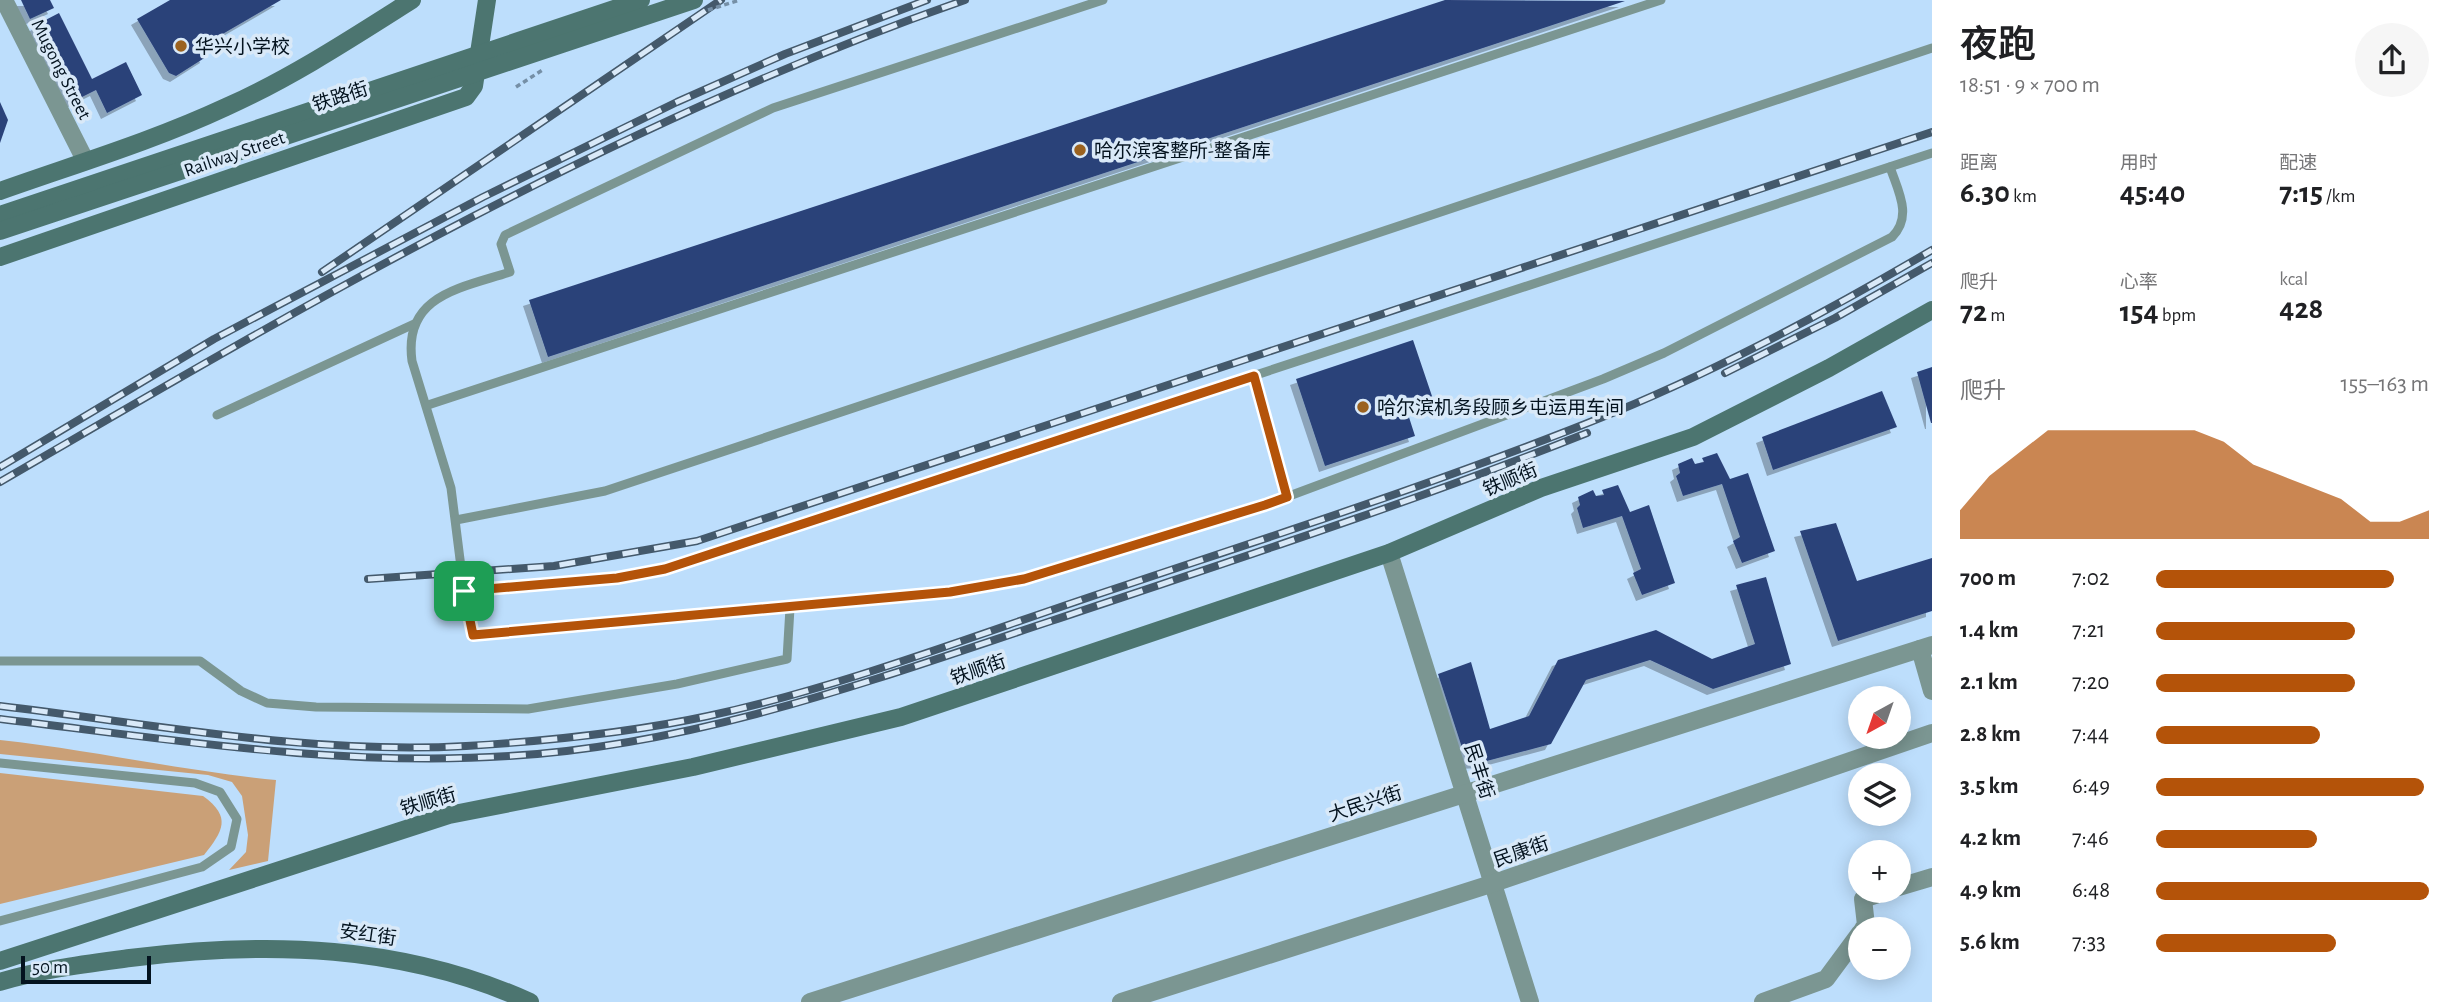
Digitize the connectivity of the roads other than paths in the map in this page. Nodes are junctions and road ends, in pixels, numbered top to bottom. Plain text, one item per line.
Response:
1 (5, 0) edge
2 (412, 0) edge
3 (487, 0) edge
4 (641, 0) edge
5 (694, 0) edge
6 (1103, 0) edge
7 (1661, 0) edge
8 (1932, 48) edge
9 (1932, 153) edge
10 (83, 156) dead end
11 (1890, 167) junction
12 (0, 191) edge
13 (0, 215) edge
14 (0, 231) edge
15 (0, 257) edge
16 (1932, 310) edge
17 (414, 324) junction
18 (1254, 376) junction
19 (428, 405) junction
20 (217, 415) dead end
21 (1287, 497) junction
22 (456, 520) junction
23 (1389, 554) junction
24 (464, 591) junction
25 (790, 608) junction
26 (1926, 647) edge
27 (0, 661) edge
28 (1932, 691) edge
29 (1932, 733) edge
30 (0, 763) edge
31 (1465, 794) junction
32 (1932, 877) edge
33 (1494, 883) junction
34 (1911, 883) edge
35 (0, 921) edge
36 (1848, 950) edge
37 (0, 961) edge
38 (0, 982) edge
39 (530, 1002) edge
40 (810, 1002) edge
41 (1121, 1002) edge
42 (1530, 1002) edge
43 (1763, 1002) edge

1 - 10 street, Mugong Street
2 - 12 main road, 铁路街
3 - 15 main road, Railway Street
4 - 13 main road, bridge
5 - 14 main road, 铁路街, bridge
6 - 17 lane
7 - 19 lane
8 - 22 lane
9 - 11 lane
11 - 18 lane
11 - 21 lane
16 - 23 main road, 铁顺街
17 - 19 lane
17 - 20 lane
18 - 21 lane
18 - 24 lane
19 - 22 lane
21 - 25 lane
22 - 24 lane
23 - 31 street, 民丰街
23 - 37 main road, 铁顺街
24 - 25 lane
25 - 27 lane
26 - 28 street
26 - 31 street, 大民兴街
29 - 33 street, 民康街
30 - 35 lane
31 - 33 street, 民丰街
31 - 40 street, 大民兴街
32 - 34 street
33 - 41 street, 民康街
33 - 42 street, 民丰街
36 - 43 street
38 - 39 main road, 安红街

